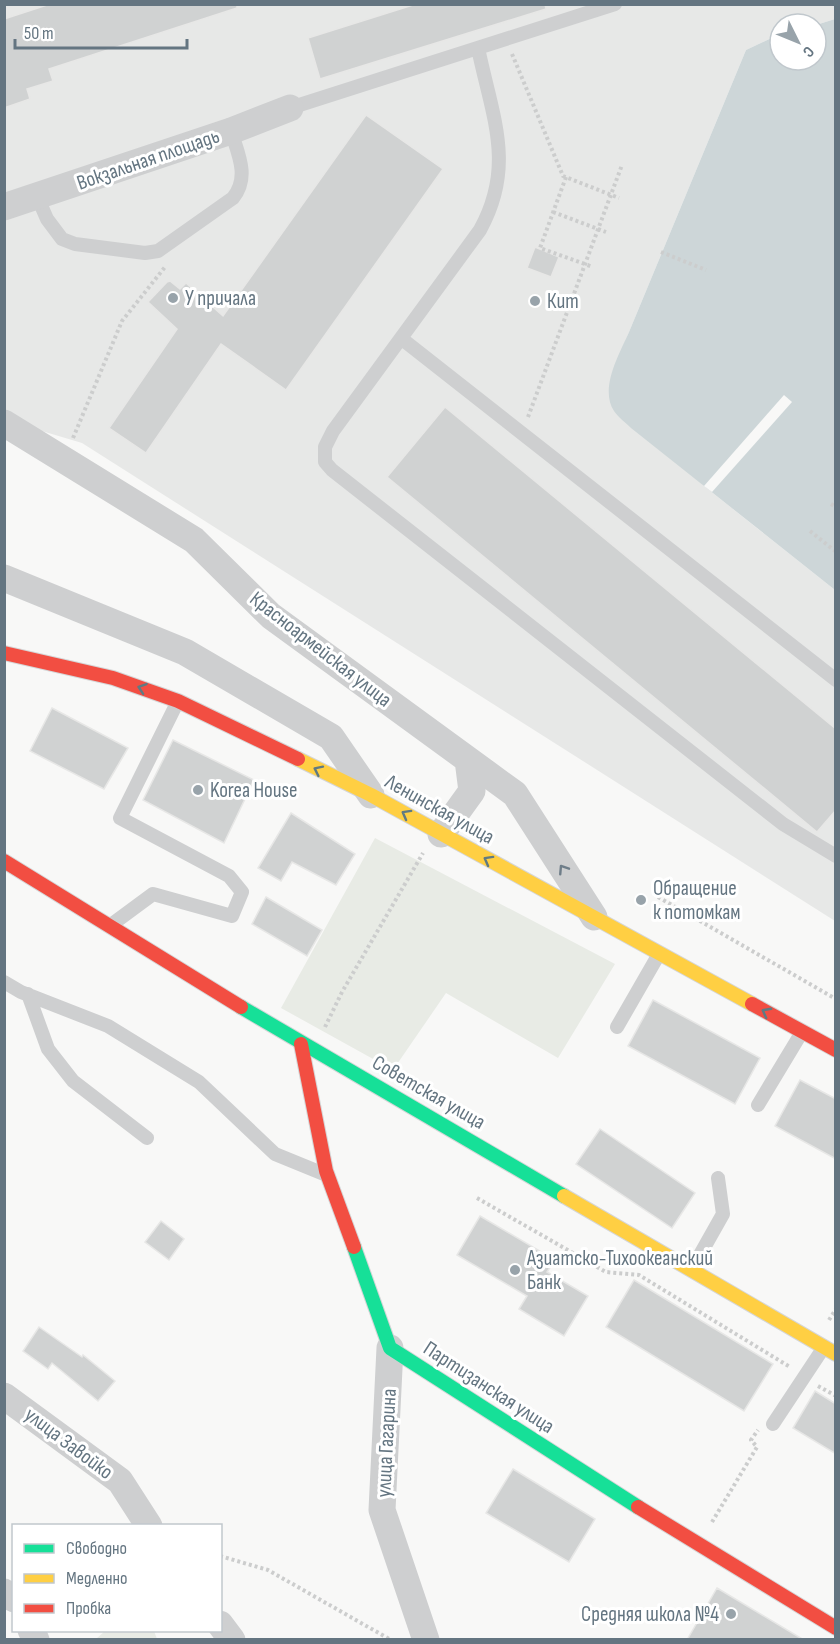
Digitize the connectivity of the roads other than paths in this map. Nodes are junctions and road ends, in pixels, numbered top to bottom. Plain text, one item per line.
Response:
1 (615, 4) edge
2 (478, 48) junction
3 (290, 108) joint
4 (231, 131) junction
5 (37, 196) junction
6 (4, 207) edge
7 (402, 339) junction
8 (4, 423) edge
9 (4, 578) edge
10 (4, 652) edge
11 (836, 680) edge
12 (178, 701) junction
13 (468, 760) junction
14 (371, 795) junction
15 (434, 840) junction
16 (836, 856) edge
17 (4, 861) edge
18 (594, 918) junction
19 (111, 926) junction
20 (659, 954) junction
21 (4, 982) edge
22 (28, 994) junction
23 (617, 1027) dead end
24 (802, 1032) junction
25 (301, 1044) junction
26 (836, 1050) edge
27 (758, 1105) dead end
28 (147, 1137) dead end
29 (328, 1176) junction
30 (718, 1178) dead end
31 (692, 1269) junction
32 (390, 1348) junction
33 (830, 1351) edge
34 (4, 1396) edge
35 (769, 1422) road end
36 (148, 1524) edge
37 (222, 1627) edge
38 (836, 1628) edge
39 (232, 1640) edge
40 (426, 1640) edge

1 - 2 lane
2 - 3 lane
2 - 7 lane
3 - 4 street, Вокзальная площадь
4 - 5 street, Вокзальная площадь
4 - 5 lane
5 - 6 street, Вокзальная площадь
7 - 11 lane
7 - 16 lane
8 - 13 street, Красноармейская улица
9 - 14 street
12 -> 10 main road, Ленинская улица
14 -> 12 main road, Ленинская улица
12 - 19 lane
13 - 15 street
18 -> 13 street, Красноармейская улица
15 -> 14 main road, Ленинская улица
18 -> 15 main road, Ленинская улица
17 - 19 main road, Советская улица
18 - 20 main road, Ленинская улица
19 - 25 main road, Советская улица
20 - 23 lane
24 -> 20 main road, Ленинская улица
21 - 22 lane
22 - 28 lane
22 - 29 lane
24 - 26 main road, Ленинская улица
24 - 27 lane
25 - 29 main road, Партизанская улица
25 - 31 main road, Советская улица
29 - 32 main road, Партизанская улица
30 - 31 lane
31 - 33 main road, Советская улица
32 - 38 main road, Партизанская улица
32 - 40 street, улица Гагарина
33 - 35 lane
34 - 36 street, улица Завойко
37 - 39 street

